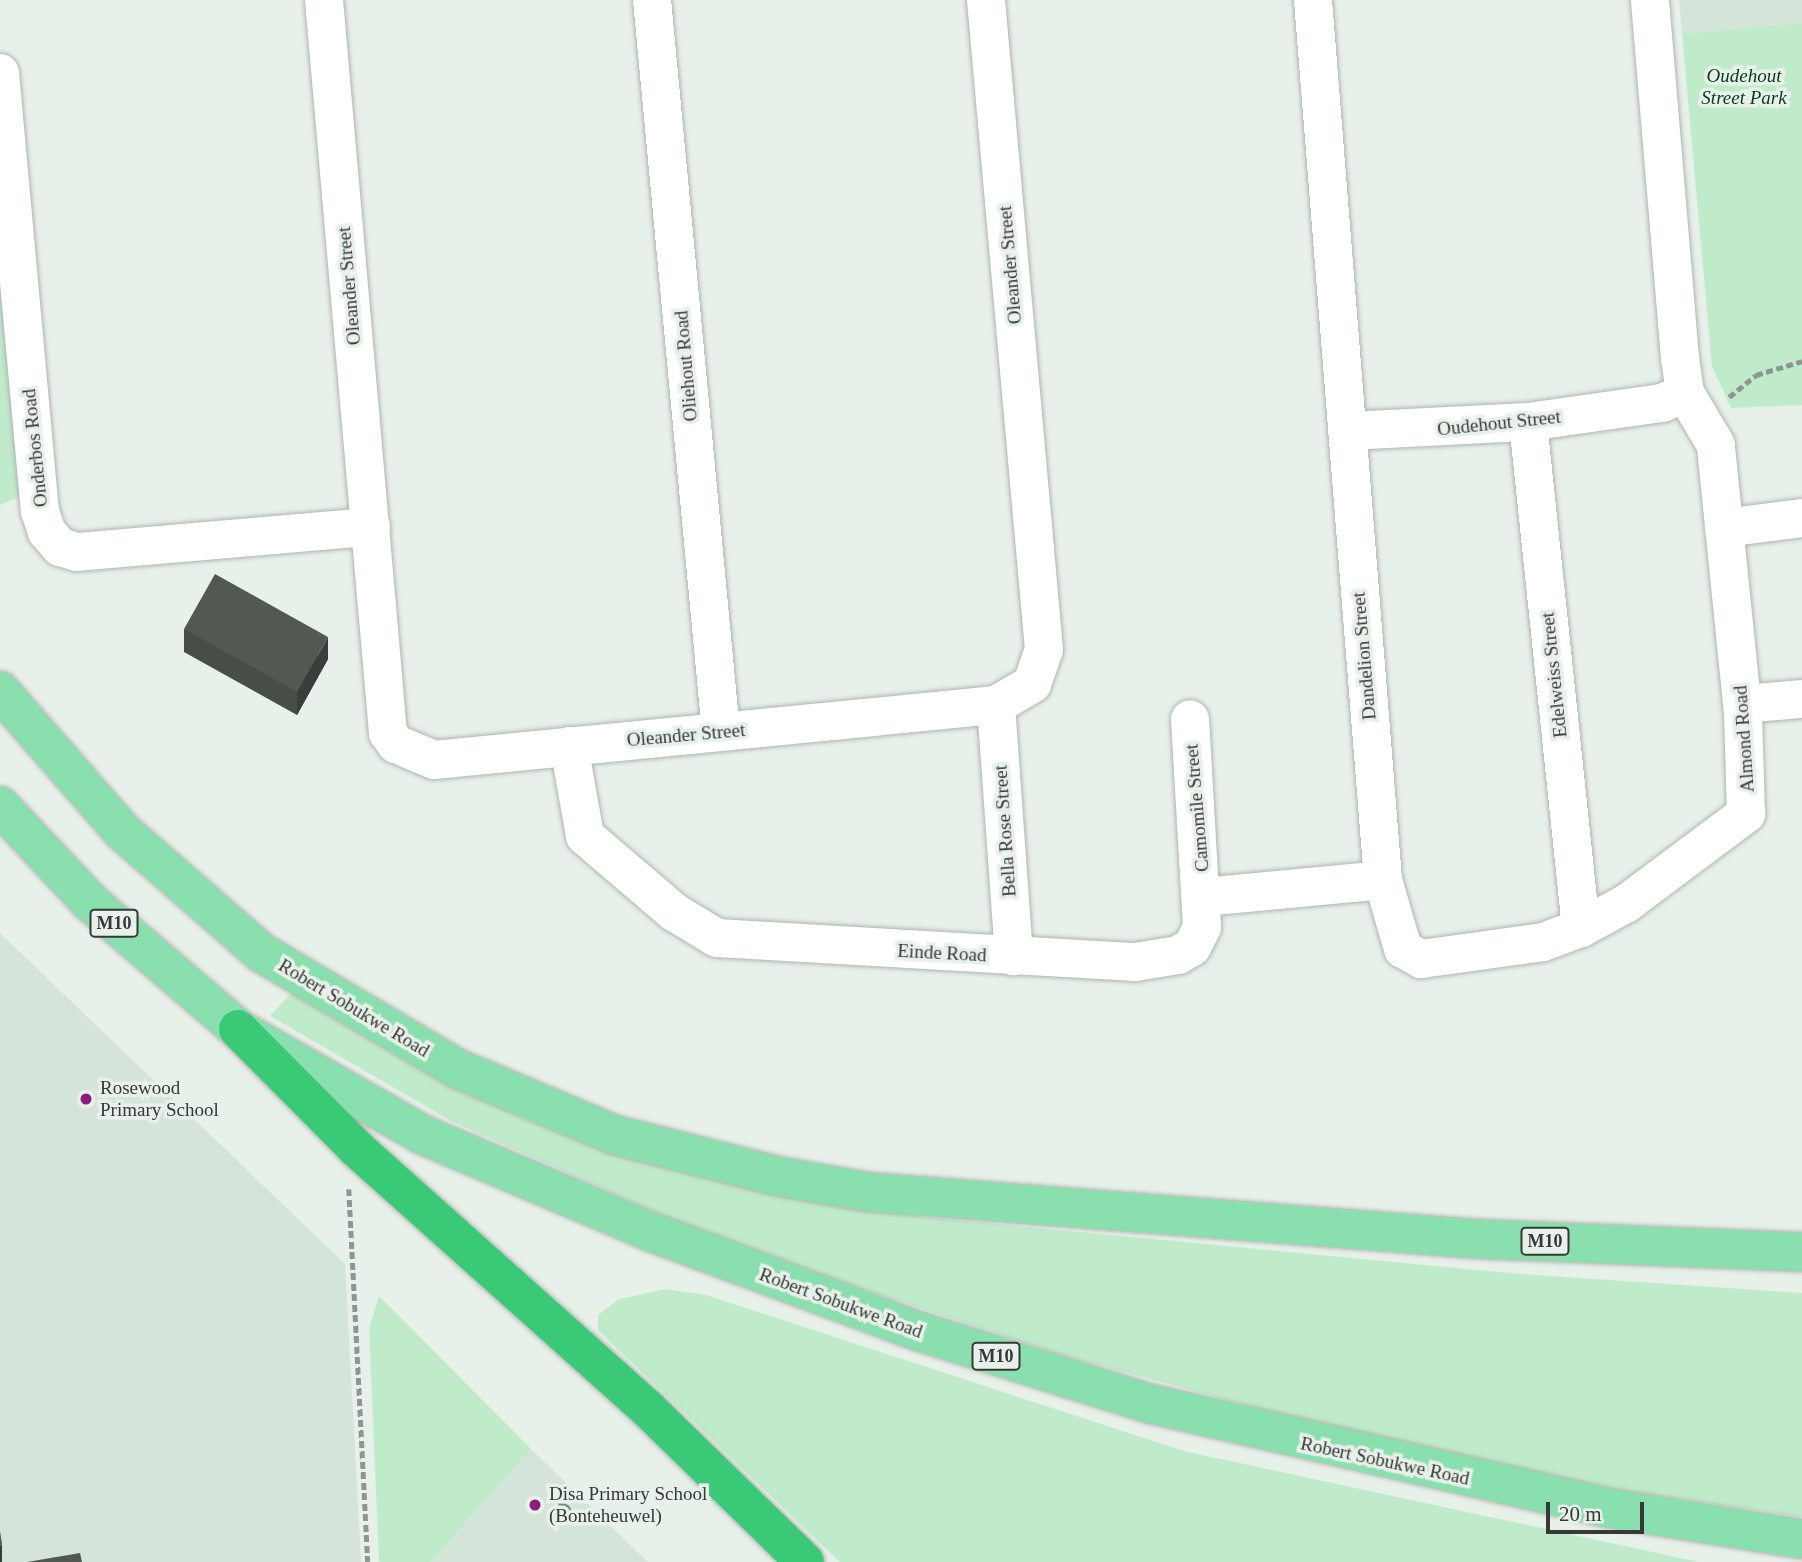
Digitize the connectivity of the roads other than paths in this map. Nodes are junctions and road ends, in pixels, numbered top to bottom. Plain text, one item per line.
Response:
1 (324, 0) edge
2 (652, 0) edge
3 (986, 0) edge
4 (1313, 0) edge
5 (1650, 0) edge
6 (0, 73) edge
7 (1695, 405) junction
8 (1528, 422) junction
9 (1348, 431) junction
10 (1802, 518) edge
11 (371, 527) junction
12 (1724, 528) junction
13 (0, 691) edge
14 (1802, 699) edge
15 (1742, 704) junction
16 (996, 705) junction
17 (1190, 719) dead end
18 (721, 732) junction
19 (569, 746) junction
20 (0, 806) edge
21 (1383, 880) junction
22 (1204, 897) junction
23 (1581, 928) junction
24 (1014, 956) junction
25 (1421, 959) joint
26 (238, 1029) junction
27 (1802, 1252) edge
28 (1802, 1539) edge
29 (805, 1562) edge

1 - 11 street, Oleander Street
2 - 18 street, Oliehout Road
3 - 16 street, Oleander Street
4 - 9 street
5 - 7 street
6 - 11 street, Onderbos Road
7 - 8 street, Oudehout Street
7 - 12 street, Almond Road
8 - 9 street, Oudehout Street
8 - 23 street, Edelweiss Street
9 - 21 street, Dandelion Street
10 - 12 street
11 - 19 street, Oleander Street
12 - 15 street, Almond Road
13 - 27 main road, Robert Sobukwe Road / M10
14 - 15 street
15 - 23 street, Almond Road
16 - 18 street, Oleander Street
16 - 24 street, Bella Rose Street
17 - 22 street, Camomile Street
18 - 19 street, Oleander Street
19 - 24 street, Einde Road
20 - 26 main road, Robert Sobukwe Road / M10
21 - 22 street
21 - 25 street, Dandelion Street
22 - 24 street, Einde Road
23 - 25 street, Almond Road
26 - 28 main road, Robert Sobukwe Road / M10
26 - 29 highway

